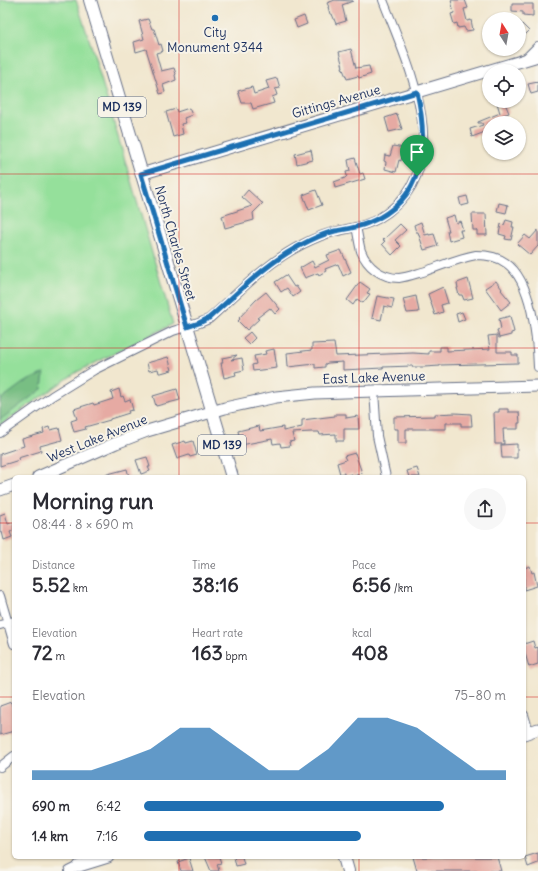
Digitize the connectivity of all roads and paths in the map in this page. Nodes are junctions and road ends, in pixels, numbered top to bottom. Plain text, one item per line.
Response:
1 (90, 0) edge
2 (383, 0) edge
3 (538, 46) edge
4 (538, 56) edge
5 (524, 60) junction
6 (417, 92) junction
7 (141, 174) junction
8 (356, 227) junction
9 (187, 327) junction
10 (538, 367) edge
11 (538, 386) edge
12 (374, 391) junction
13 (212, 412) junction
14 (0, 433) edge
15 (43, 475) edge
16 (231, 475) edge
17 (386, 475) edge
18 (12, 486) edge
19 (0, 490) edge
20 (0, 596) edge
21 (7, 623) edge
22 (12, 638) edge
23 (526, 721) edge
24 (530, 732) edge
25 (12, 758) edge
26 (0, 767) edge
27 (101, 859) edge
28 (345, 859) edge
29 (79, 865) edge
30 (69, 871) edge
31 (348, 871) edge

1 - 7 main road, North Charles Street / MD 139
2 - 6 street
3 - 5 street
4 - 5 street, Gittings Avenue
5 - 6 street, Gittings Avenue
6 - 7 street, Gittings Avenue
6 - 8 street
7 - 9 main road, North Charles Street / MD 139
8 - 9 street
8 - 10 street
9 - 13 main road, North Charles Street / MD 139
9 - 14 street
11 - 12 street, East Lake Avenue
12 - 13 street, East Lake Avenue
12 - 17 street
13 - 15 street, West Lake Avenue
13 - 16 main road, North Charles Street / MD 139
18 - 19 street
20 - 21 street
21 - 22 street
23 - 24 street
25 - 26 street
27 - 29 street
28 - 31 main road
29 - 30 street

